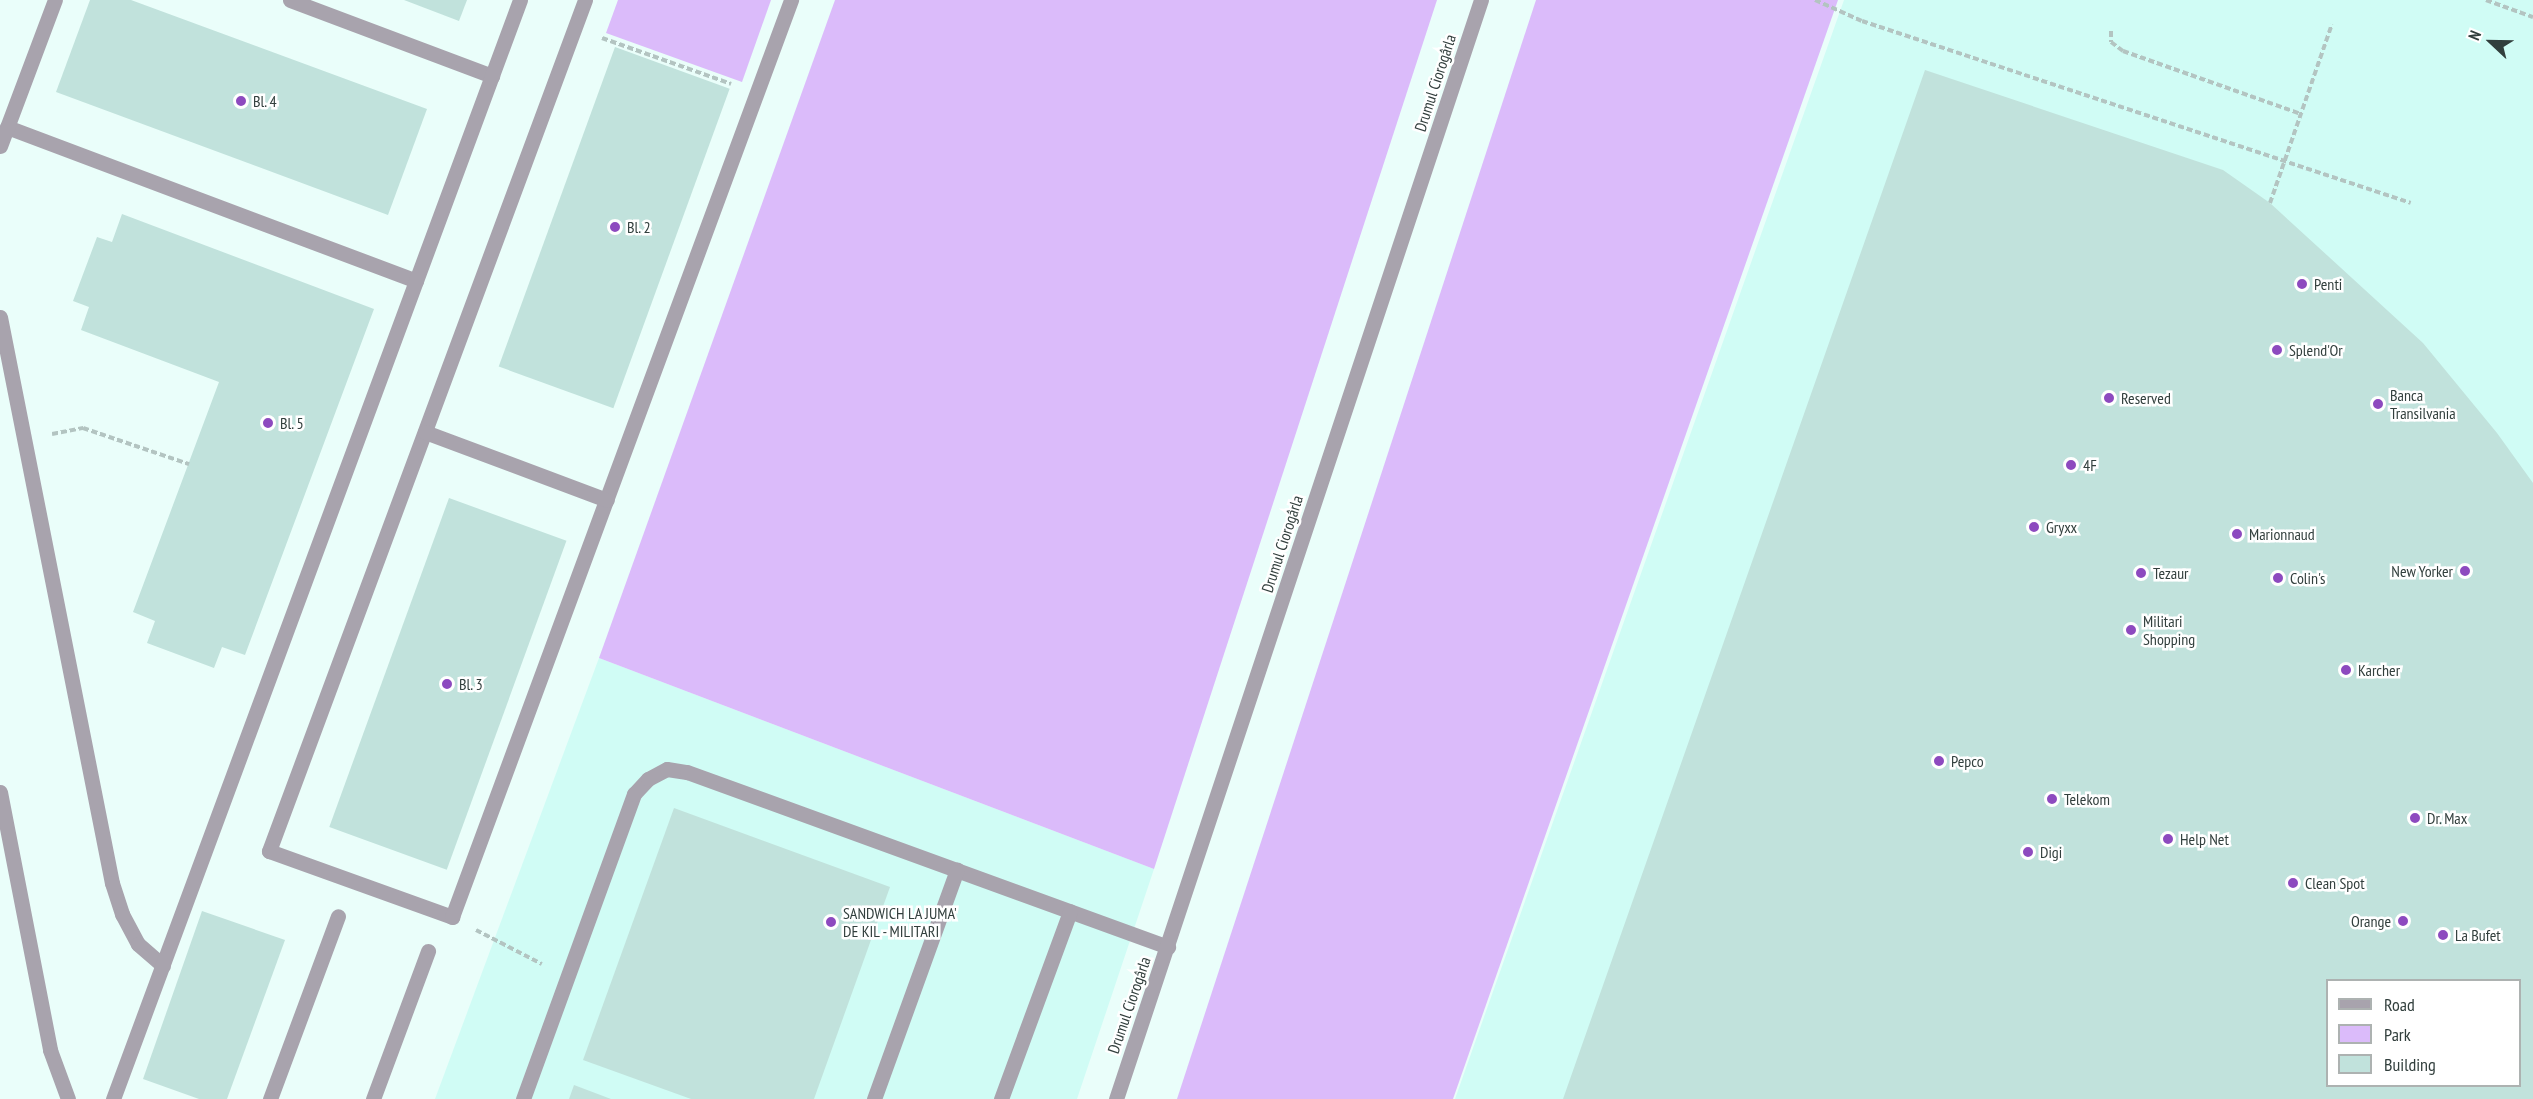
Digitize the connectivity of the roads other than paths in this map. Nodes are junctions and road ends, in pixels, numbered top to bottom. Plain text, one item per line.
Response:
1 (55, 0) edge
2 (290, 0) edge
3 (520, 0) edge
4 (585, 0) edge
5 (792, 0) edge
6 (1481, 0) edge
7 (492, 76) junction
8 (7, 127) junction
9 (0, 146) edge
10 (416, 281) junction
11 (0, 317) edge
12 (425, 432) junction
13 (607, 500) junction
14 (0, 792) edge
15 (957, 870) junction
16 (1070, 911) junction
17 (338, 916) dead end
18 (1168, 947) junction
19 (428, 951) dead end
20 (163, 966) junction
21 (68, 1099) edge
22 (112, 1099) edge
23 (270, 1099) edge
24 (373, 1099) edge
25 (524, 1099) edge
26 (874, 1099) edge
27 (1001, 1099) edge
28 (1116, 1099) edge

1 - 8 street
2 - 7 street
3 - 7 street
4 - 12 street
5 - 13 street
6 - 18 street, Drumul Ciorogârla
7 - 10 street
8 - 9 street
8 - 10 street
10 - 20 street
11 - 20 street
12 - 13 street
12 - 13 street
14 - 21 street
15 - 16 street
15 - 25 street
15 - 26 street
16 - 18 street
16 - 27 street
17 - 23 street
18 - 28 street, Drumul Ciorogârla
19 - 24 street
20 - 22 street

